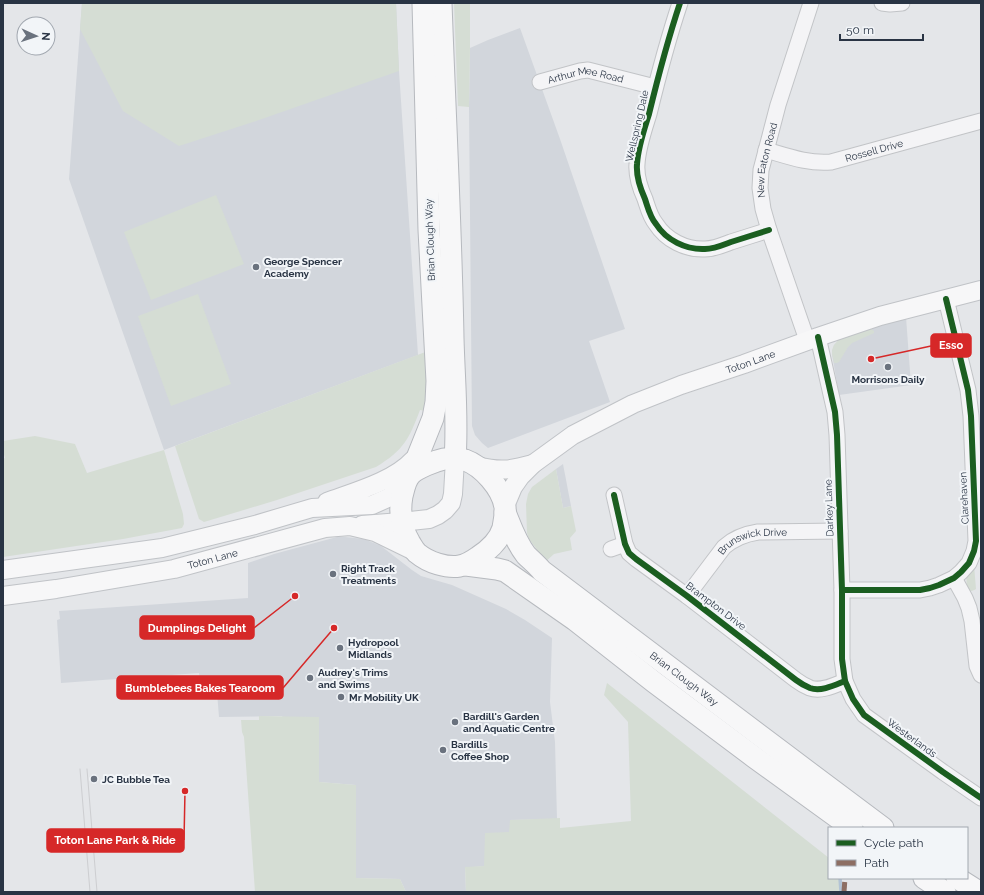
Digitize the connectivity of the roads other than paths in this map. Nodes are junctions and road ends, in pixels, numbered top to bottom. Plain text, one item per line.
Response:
1 (423, 3) edge
2 (441, 3) edge
3 (680, 3) edge
4 (811, 3) edge
5 (882, 3) edge
6 (902, 3) edge
7 (540, 82) dead end
8 (655, 88) junction
9 (981, 121) edge
10 (766, 150) junction
11 (769, 230) junction
12 (981, 290) edge
13 (946, 299) junction
14 (812, 338) junction
15 (421, 449) junction
16 (455, 459) junction
17 (533, 464) junction
18 (477, 466) junction
19 (409, 477) junction
20 (614, 495) dead end
21 (312, 508) junction
22 (505, 509) junction
23 (401, 522) junction
24 (350, 526) junction
25 (840, 531) junction
26 (625, 544) junction
27 (611, 549) dead end
28 (416, 552) junction
29 (466, 565) junction
30 (3, 570) edge
31 (954, 578) junction
32 (842, 590) junction
33 (3, 596) edge
34 (687, 596) junction
35 (981, 675) edge
36 (845, 681) junction
37 (981, 798) edge
38 (851, 827) edge
39 (882, 827) edge
40 (925, 879) edge
41 (958, 879) edge
42 (944, 892) edge
43 (978, 892) edge

1 - 15 highway, Brian Clough Way
2 - 16 highway, Brian Clough Way
3 - 8 street, Wellspring Dale
4 - 10 street, New Eaton Road
5 - 6 street
7 - 8 street, Arthur Mee Road
8 - 11 street, Wellspring Dale
9 - 10 street, Rossell Drive
10 - 11 street, New Eaton Road
11 - 14 street, New Eaton Road
12 - 13 main road, Toton Lane
13 - 14 main road, Toton Lane
13 - 31 street, Clarehaven
14 - 17 main road, Toton Lane
14 - 25 street, Darkey Lane
15 - 19 highway, Brian Clough Way
15 - 21 main road
16 - 18 highway
16 - 19 highway
16 - 23 main road
17 - 18 main road, Toton Lane
17 - 22 main road, Toton Lane
18 - 22 highway, Brian Clough Way
19 - 21 main road
19 - 23 highway, Brian Clough Way
20 - 26 street, Brampton Drive
21 - 30 main road
22 - 29 highway
22 - 39 highway, Brian Clough Way
23 - 24 main road
23 - 28 highway
24 - 28 main road, Toton Lane
24 - 33 main road, Toton Lane
25 - 32 street, Darkey Lane
25 - 34 street, Brunswick Drive
26 - 27 street
26 - 34 street, Brampton Drive
28 - 29 highway, Brian Clough Way
29 - 38 highway, Brian Clough Way
31 - 32 street, Clarehaven
31 - 35 street
32 - 36 street, Darkey Lane
34 - 36 street, Brampton Drive
36 - 37 street, Westerlands
40 - 42 highway
41 - 43 highway

